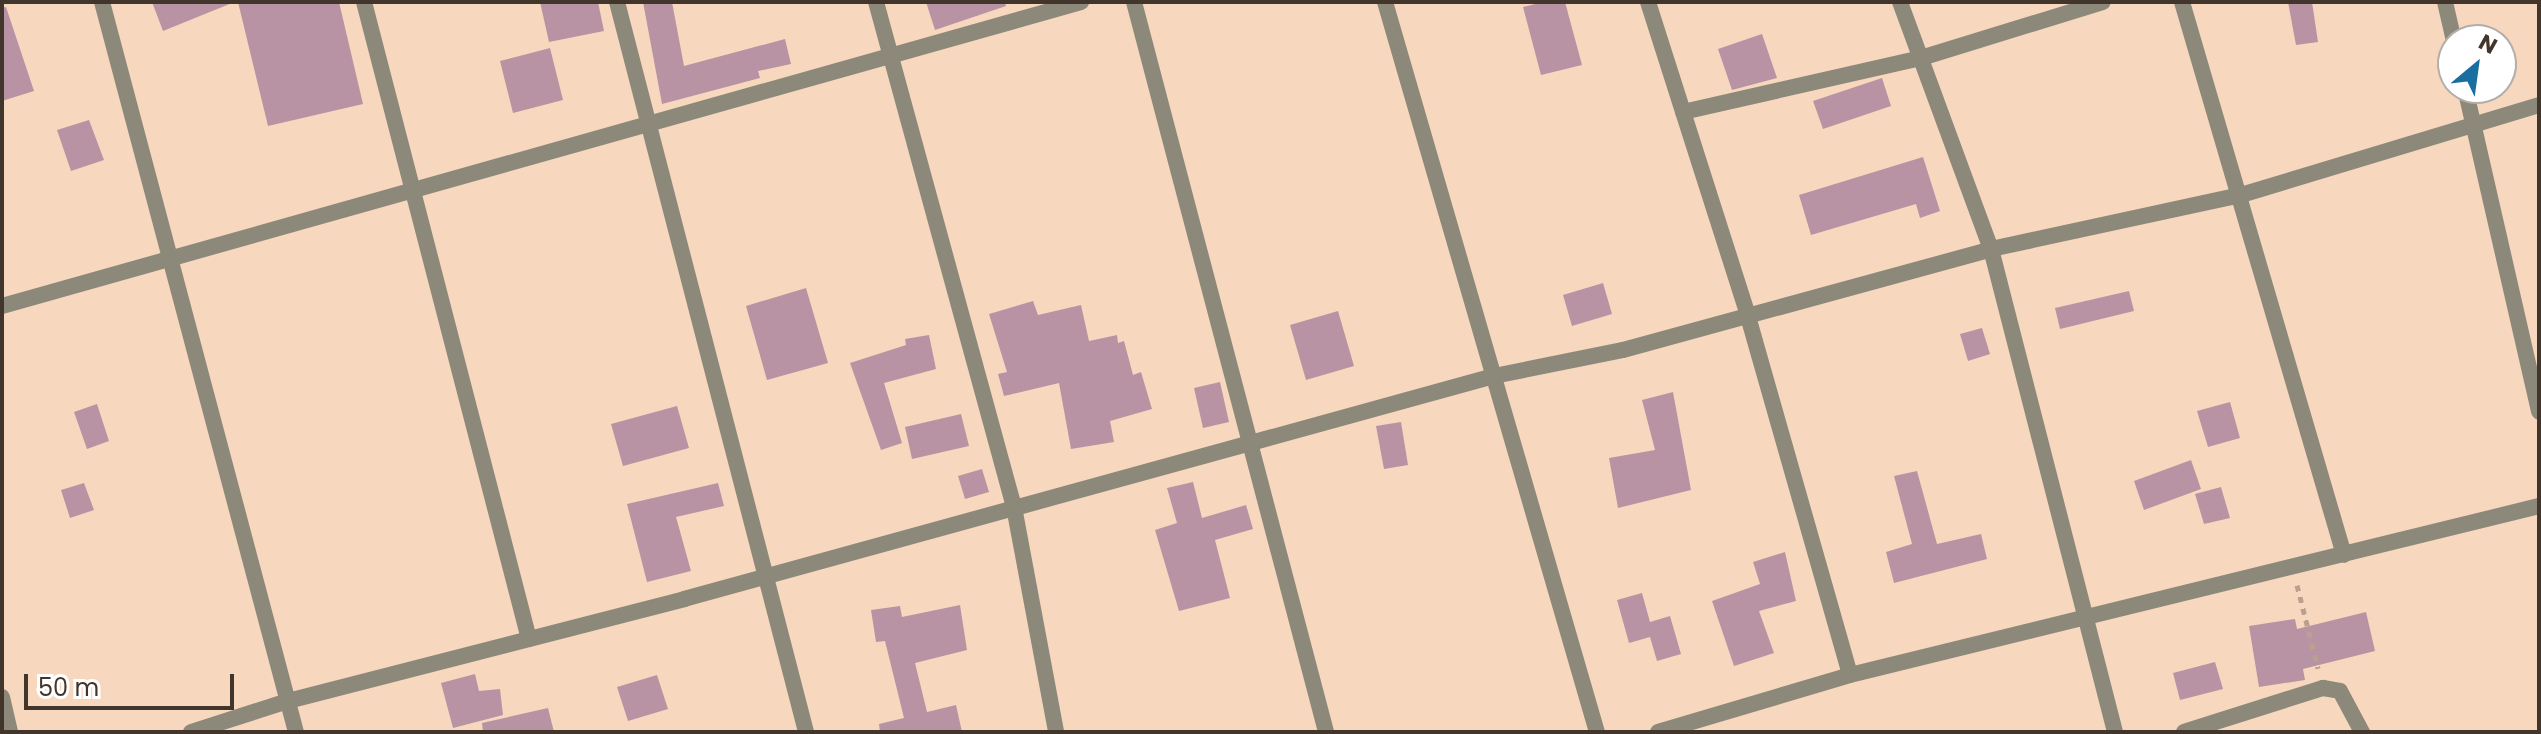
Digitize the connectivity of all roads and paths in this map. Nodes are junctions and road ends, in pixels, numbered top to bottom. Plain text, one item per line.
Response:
1 (102, 2) edge
2 (364, 2) edge
3 (617, 2) edge
4 (876, 2) edge
5 (1081, 2) edge
6 (1134, 2) edge
7 (1385, 2) edge
8 (1648, 2) edge
9 (1900, 2) edge
10 (2103, 2) edge
11 (2182, 2) edge
12 (2445, 2) edge
13 (2450, 24) edge
14 (890, 56) junction
15 (1921, 58) junction
16 (2469, 104) edge
17 (2539, 105) edge
18 (1683, 112) junction
19 (649, 125) junction
20 (2474, 126) junction
21 (410, 193) junction
22 (2241, 195) junction
23 (1991, 249) junction
24 (172, 261) junction
25 (2, 306) edge
26 (1747, 313) junction
27 (1494, 376) junction
28 (2539, 412) edge
29 (1253, 443) junction
30 (2539, 506) edge
31 (1014, 507) junction
32 (2344, 555) junction
33 (2293, 568) junction
34 (768, 576) junction
35 (2085, 621) junction
36 (529, 639) junction
37 (1850, 675) junction
38 (2323, 688) junction
39 (2, 697) edge
40 (288, 701) junction
41 (10, 732) edge
42 (191, 732) edge
43 (296, 732) edge
44 (806, 732) edge
45 (1056, 732) edge
46 (1326, 732) edge
47 (1597, 732) edge
48 (1658, 732) edge
49 (2115, 732) edge
50 (2184, 732) edge
51 (2362, 732) edge

1 - 24 street
2 - 21 street
3 - 19 street
4 - 14 street
5 - 14 street
6 - 29 street
7 - 27 street
8 - 18 street
9 - 15 street
10 - 15 street
11 - 22 street
12 - 13 street
14 - 19 street
14 - 31 street
15 - 18 street
15 - 23 street
16 - 20 street
17 - 20 street
18 - 26 street
19 - 21 street
19 - 34 street
20 - 22 street
20 - 28 street
21 - 24 street
21 - 36 street
22 - 23 street
22 - 32 street
23 - 26 street
23 - 35 street
24 - 25 street
24 - 40 street
26 - 27 street
26 - 37 street
27 - 29 street
27 - 47 street
29 - 31 street
29 - 46 street
30 - 32 street
31 - 34 street
31 - 45 street
32 - 33 street
33 - 35 street
33 - 38 path
34 - 36 street
34 - 44 street
35 - 37 street
35 - 49 street
36 - 40 street
37 - 48 street
38 - 50 street
38 - 51 street
39 - 41 street
40 - 42 street
40 - 43 street

